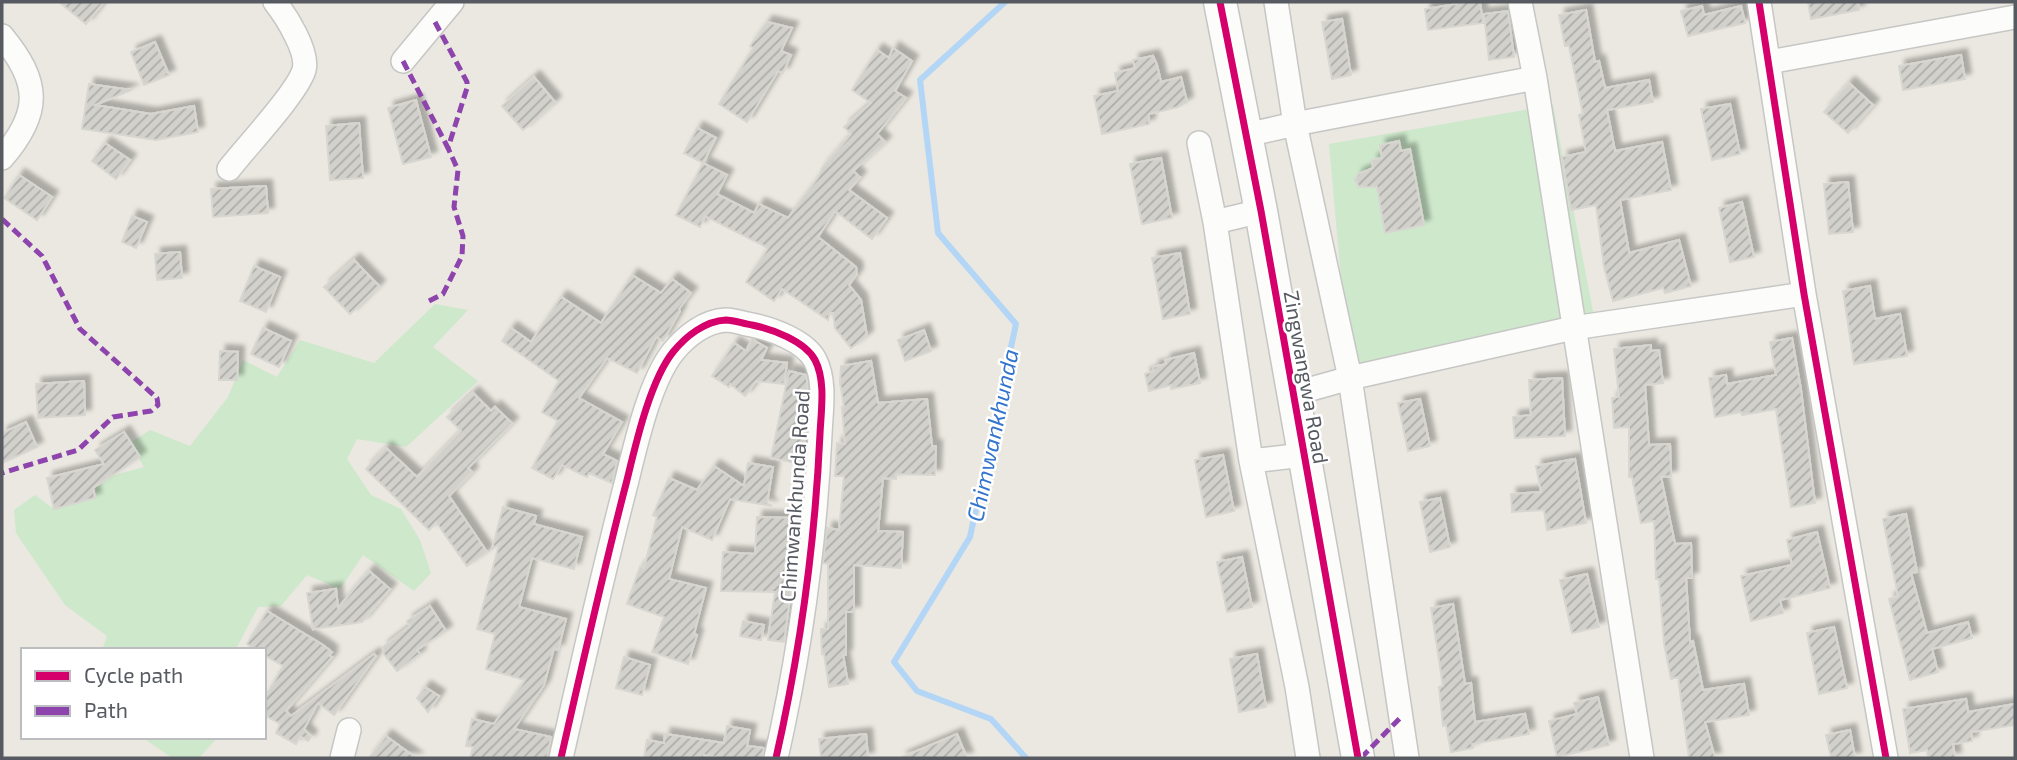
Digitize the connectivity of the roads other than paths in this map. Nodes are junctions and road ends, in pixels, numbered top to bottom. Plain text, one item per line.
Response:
1 (275, 2) edge
2 (452, 2) edge
3 (1220, 2) edge
4 (1276, 2) edge
5 (1520, 2) edge
6 (1759, 2) edge
7 (2015, 18) edge
8 (2, 36) edge
9 (403, 61) dead end
10 (1769, 62) junction
11 (1535, 78) junction
12 (1295, 124) junction
13 (1246, 135) junction
14 (1199, 143) dead end
15 (2, 158) edge
16 (229, 169) dead end
17 (1261, 211) junction
18 (1215, 222) junction
19 (1804, 294) junction
20 (1573, 328) junction
21 (1350, 379) junction
22 (1293, 394) junction
23 (1303, 455) junction
24 (1251, 461) junction
25 (349, 730) dead end
26 (342, 758) edge
27 (561, 758) edge
28 (776, 758) edge
29 (1308, 758) edge
30 (1358, 758) edge
31 (1407, 758) edge
32 (1642, 758) edge
33 (1886, 758) edge

1 - 16 street
2 - 9 street
3 - 13 street, Zingwangwa Road
4 - 12 street
5 - 11 street
6 - 10 street
7 - 10 street
8 - 15 street
10 - 19 street
11 - 12 street
11 - 20 street
12 - 13 street
12 - 21 street
13 - 17 street, Zingwangwa Road
14 - 18 street
17 - 18 street
17 - 22 street, Zingwangwa Road
18 - 24 street
19 - 20 street
19 - 33 street
20 - 21 street
20 - 32 street
21 - 22 street
21 - 31 street
22 - 23 street, Zingwangwa Road
23 - 24 street
23 - 30 street, Zingwangwa Road
24 - 29 street
25 - 26 street
27 - 28 street, Chimwankhunda Road

